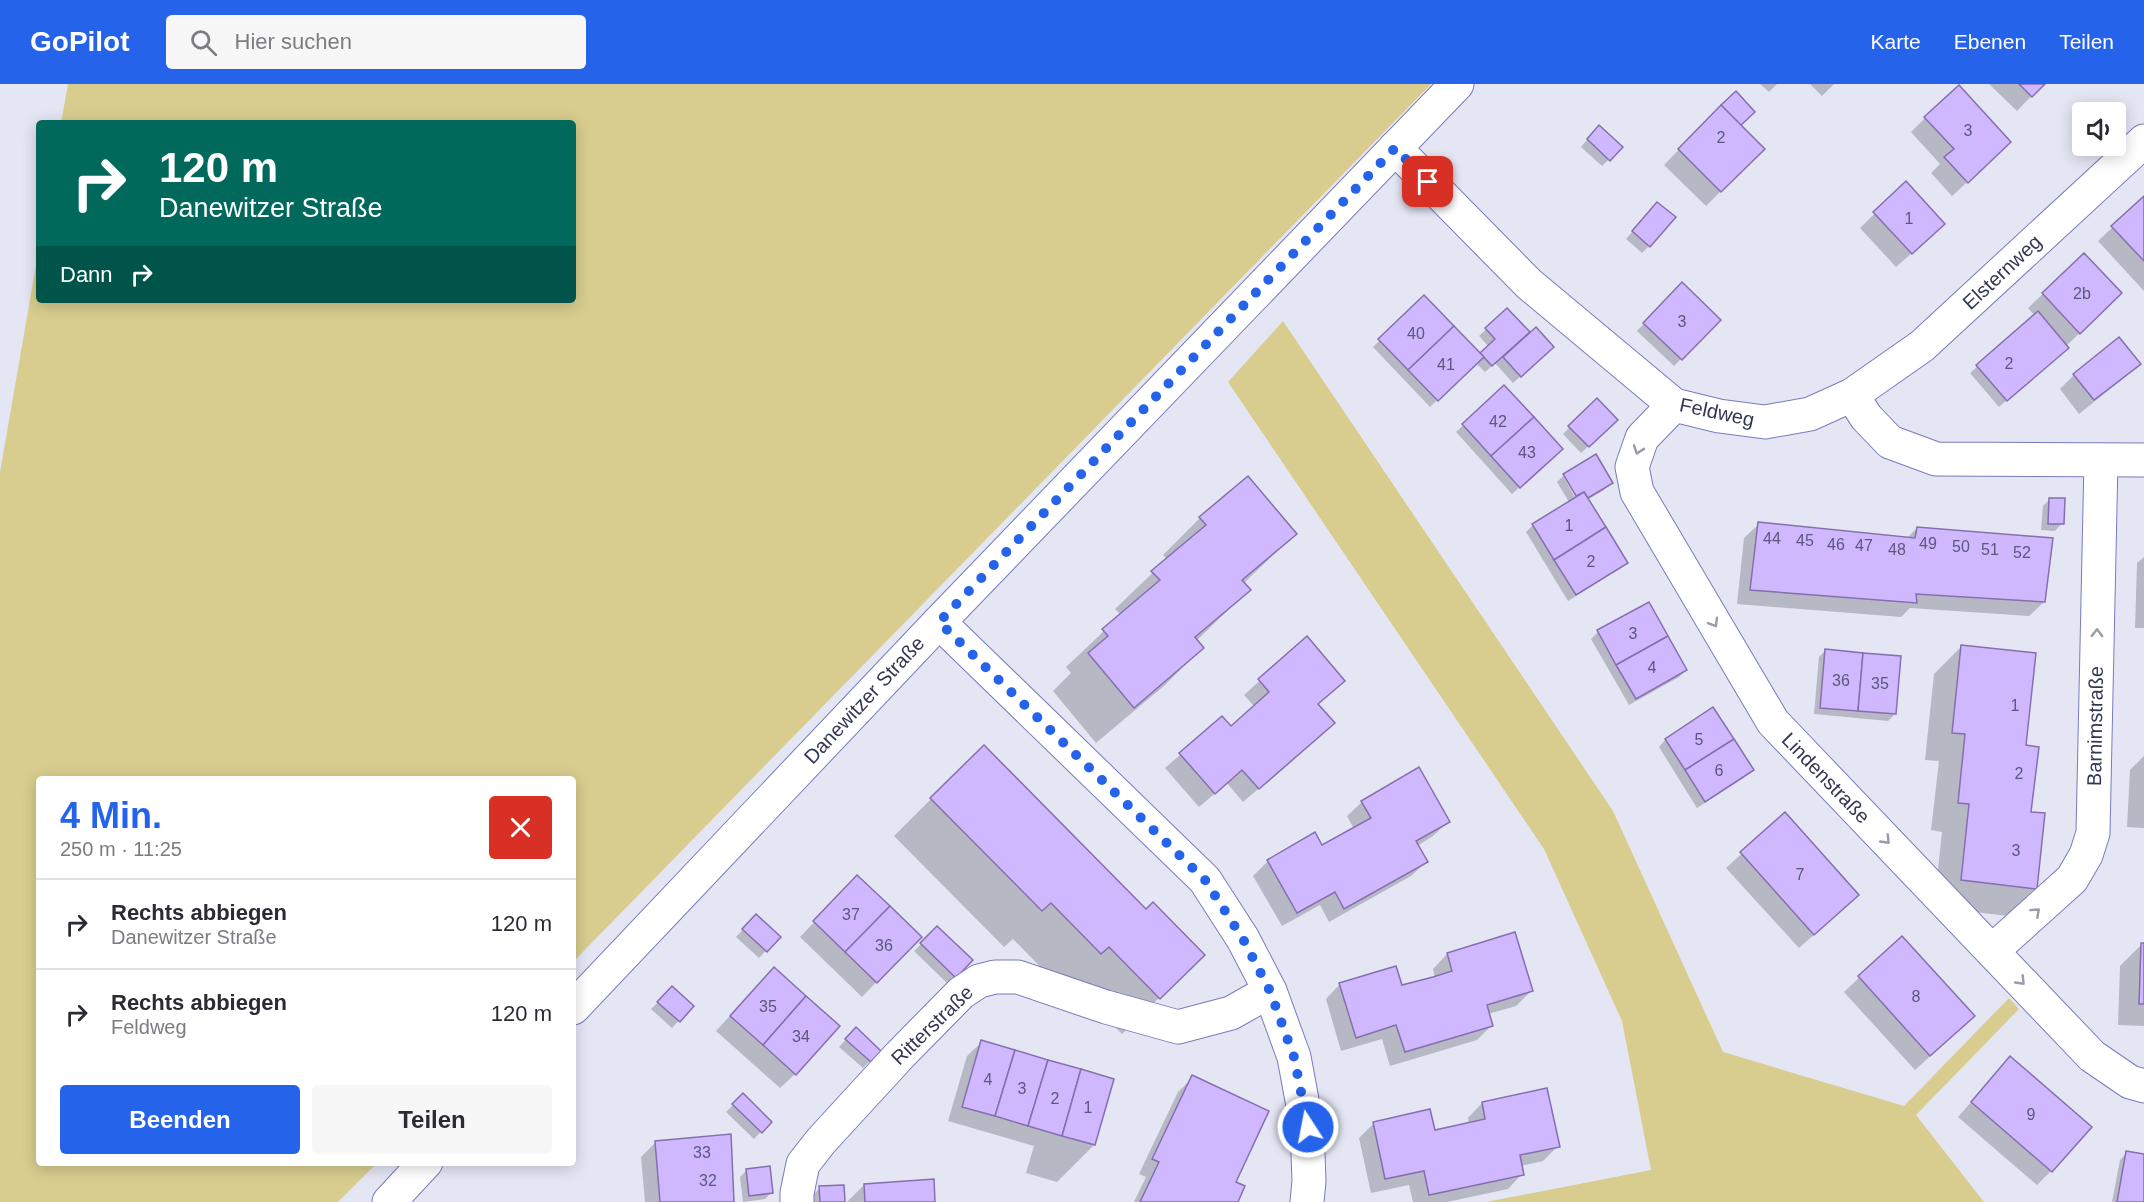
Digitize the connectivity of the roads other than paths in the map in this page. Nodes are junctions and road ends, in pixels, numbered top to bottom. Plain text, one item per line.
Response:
1 (1457, 84) edge
2 (2144, 141) edge
3 (1395, 148) junction
4 (1852, 395) junction
5 (1674, 405) junction
6 (2101, 460) junction
7 (2144, 460) edge
8 (939, 622) junction
9 (1992, 951) junction
10 (1270, 991) junction
11 (576, 1005) edge
12 (2144, 1086) edge
13 (422, 1166) edge
14 (389, 1202) edge
15 (797, 1202) edge
16 (1307, 1202) edge

1 - 3 street, Danewitzer Straße
2 - 4 street, Elsternweg
3 - 5 street, Feldweg
3 - 8 street, Danewitzer Straße
4 - 5 street, Feldweg
4 - 6 street
5 -> 9 street, Lindenstraße
6 - 7 street
9 -> 6 street, Barnimstraße
8 - 10 street
8 - 11 street, Danewitzer Straße
9 -> 12 street, Lindenstraße
10 - 15 street, Ritterstraße
10 - 16 street
13 - 14 street

